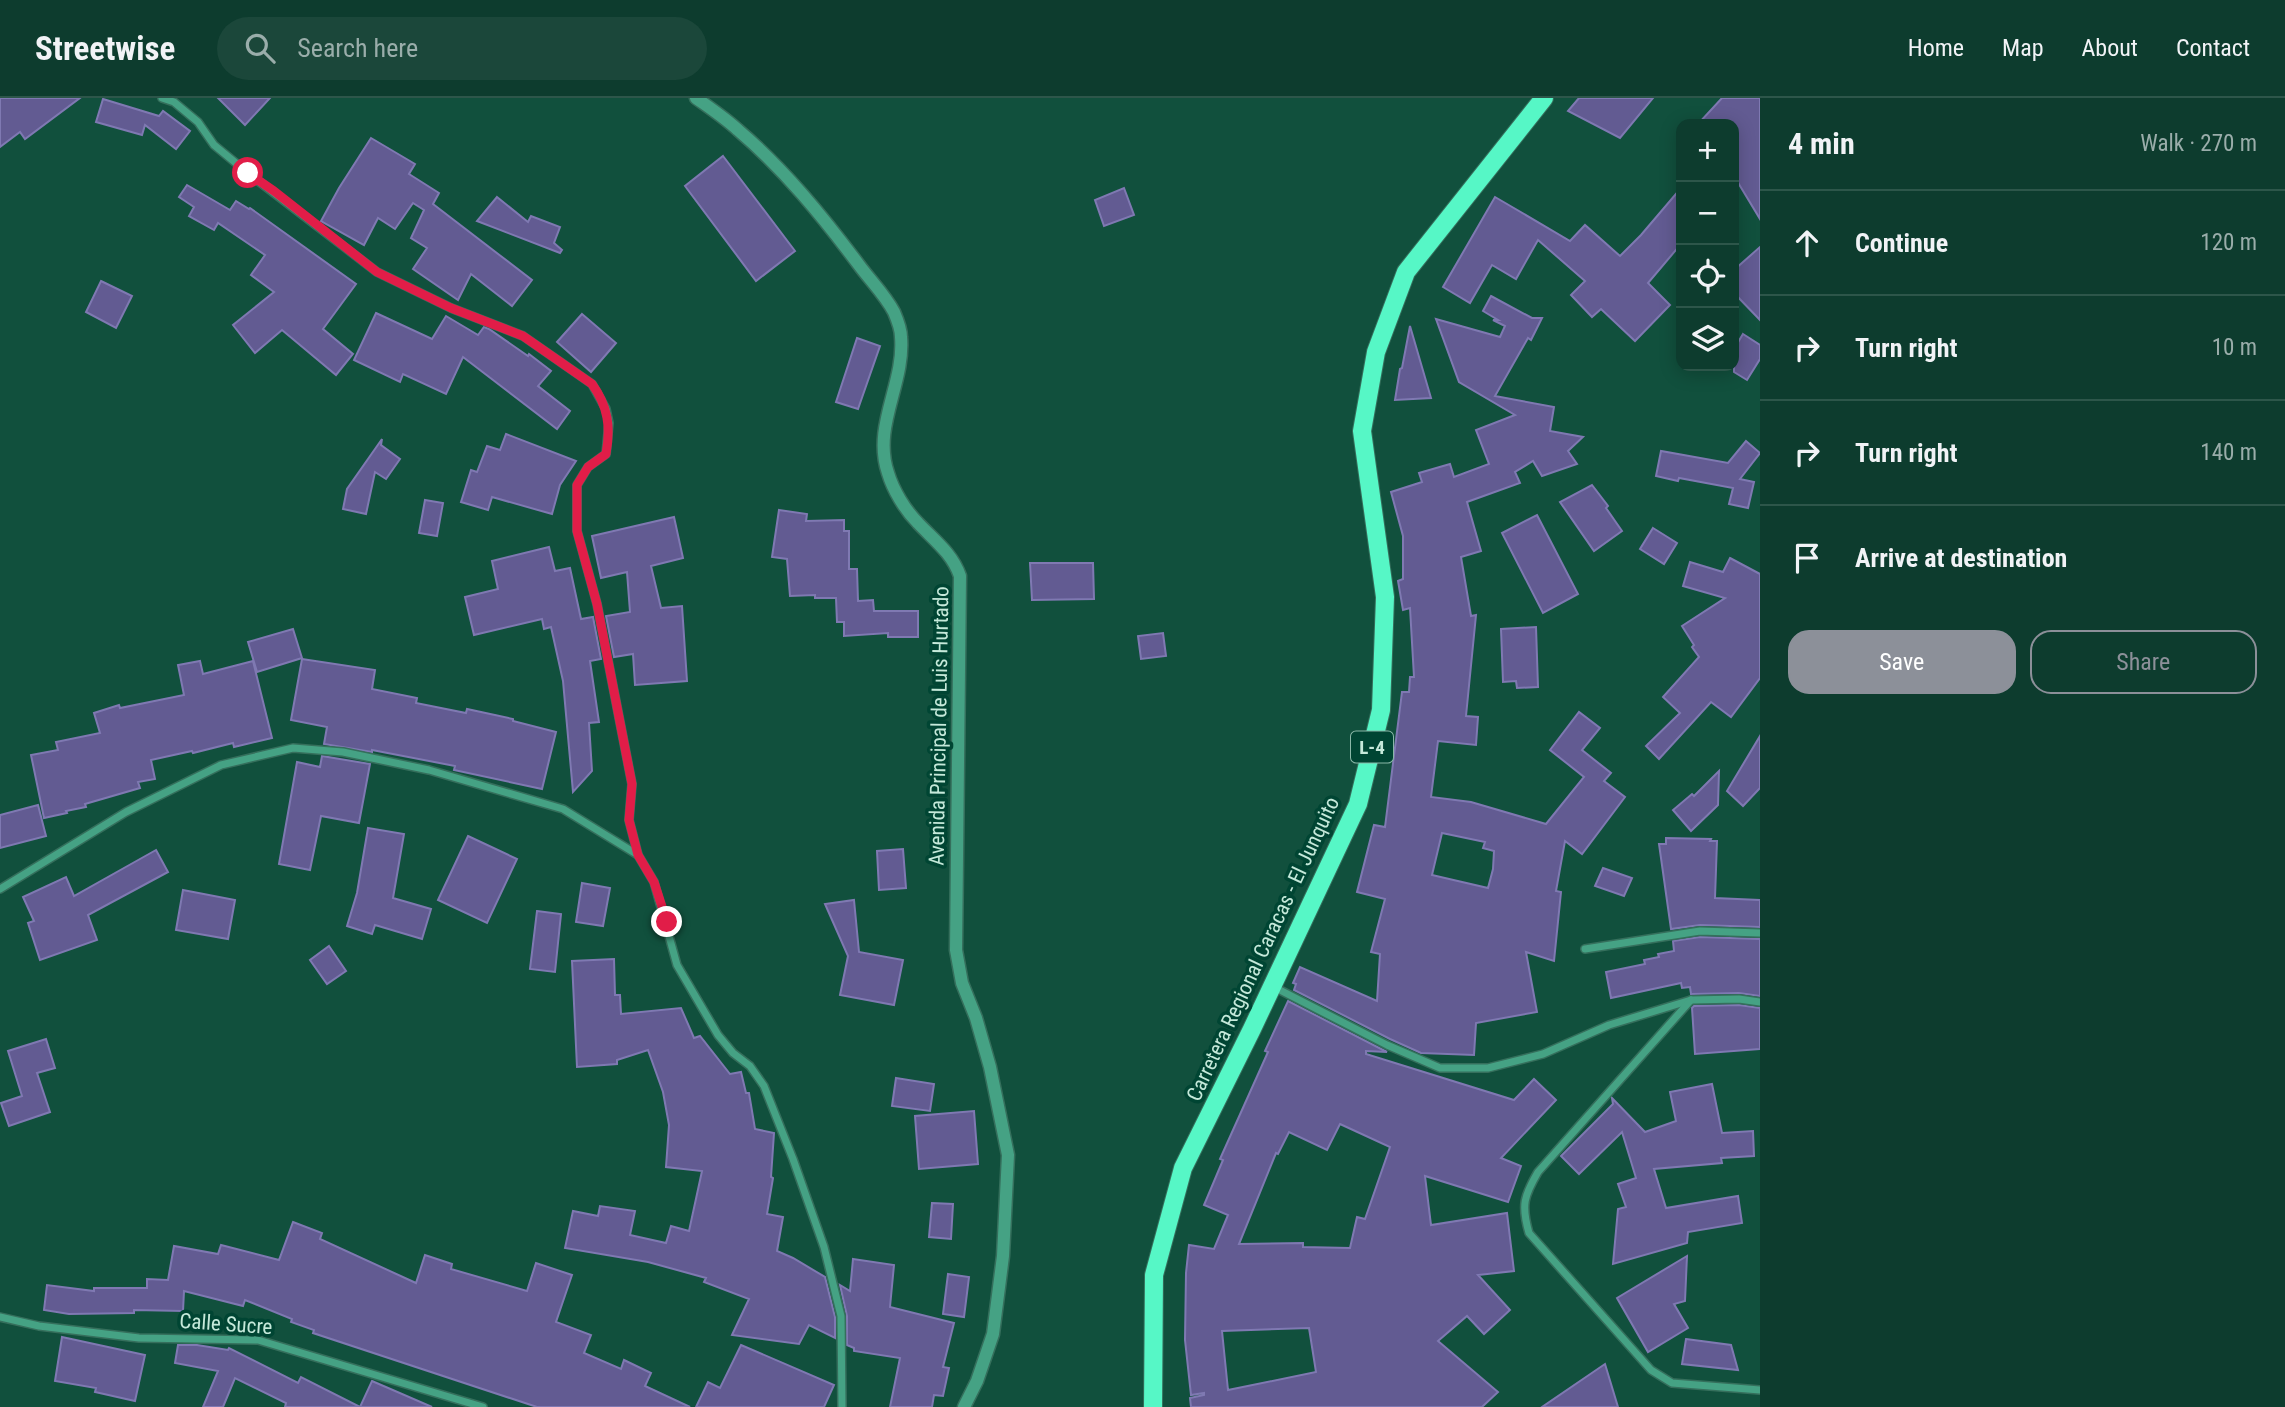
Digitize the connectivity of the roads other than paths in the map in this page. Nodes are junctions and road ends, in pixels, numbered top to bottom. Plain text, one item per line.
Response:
1 (163, 98) edge
2 (695, 98) edge
3 (1544, 98) edge
4 (638, 855) junction
5 (0, 888) edge
6 (1760, 933) edge
7 (1585, 949) dead end
8 (1272, 986) junction
9 (1691, 1000) junction
10 (1760, 1002) edge
11 (0, 1317) edge
12 (1760, 1390) edge
13 (484, 1407) edge
14 (842, 1407) edge
15 (964, 1407) edge
16 (1153, 1407) edge

1 - 4 street
2 - 15 street, Avenida Principal de Luis Hurtado
3 - 8 main road, Carretera Regional Caracas - El Junquito / L-4
4 - 5 street
4 - 14 street
6 - 7 street
8 - 9 street
8 - 16 main road, Carretera Regional Caracas - El Junquito / L-4
9 - 10 street
9 - 12 street
11 - 13 street, Calle Sucre

